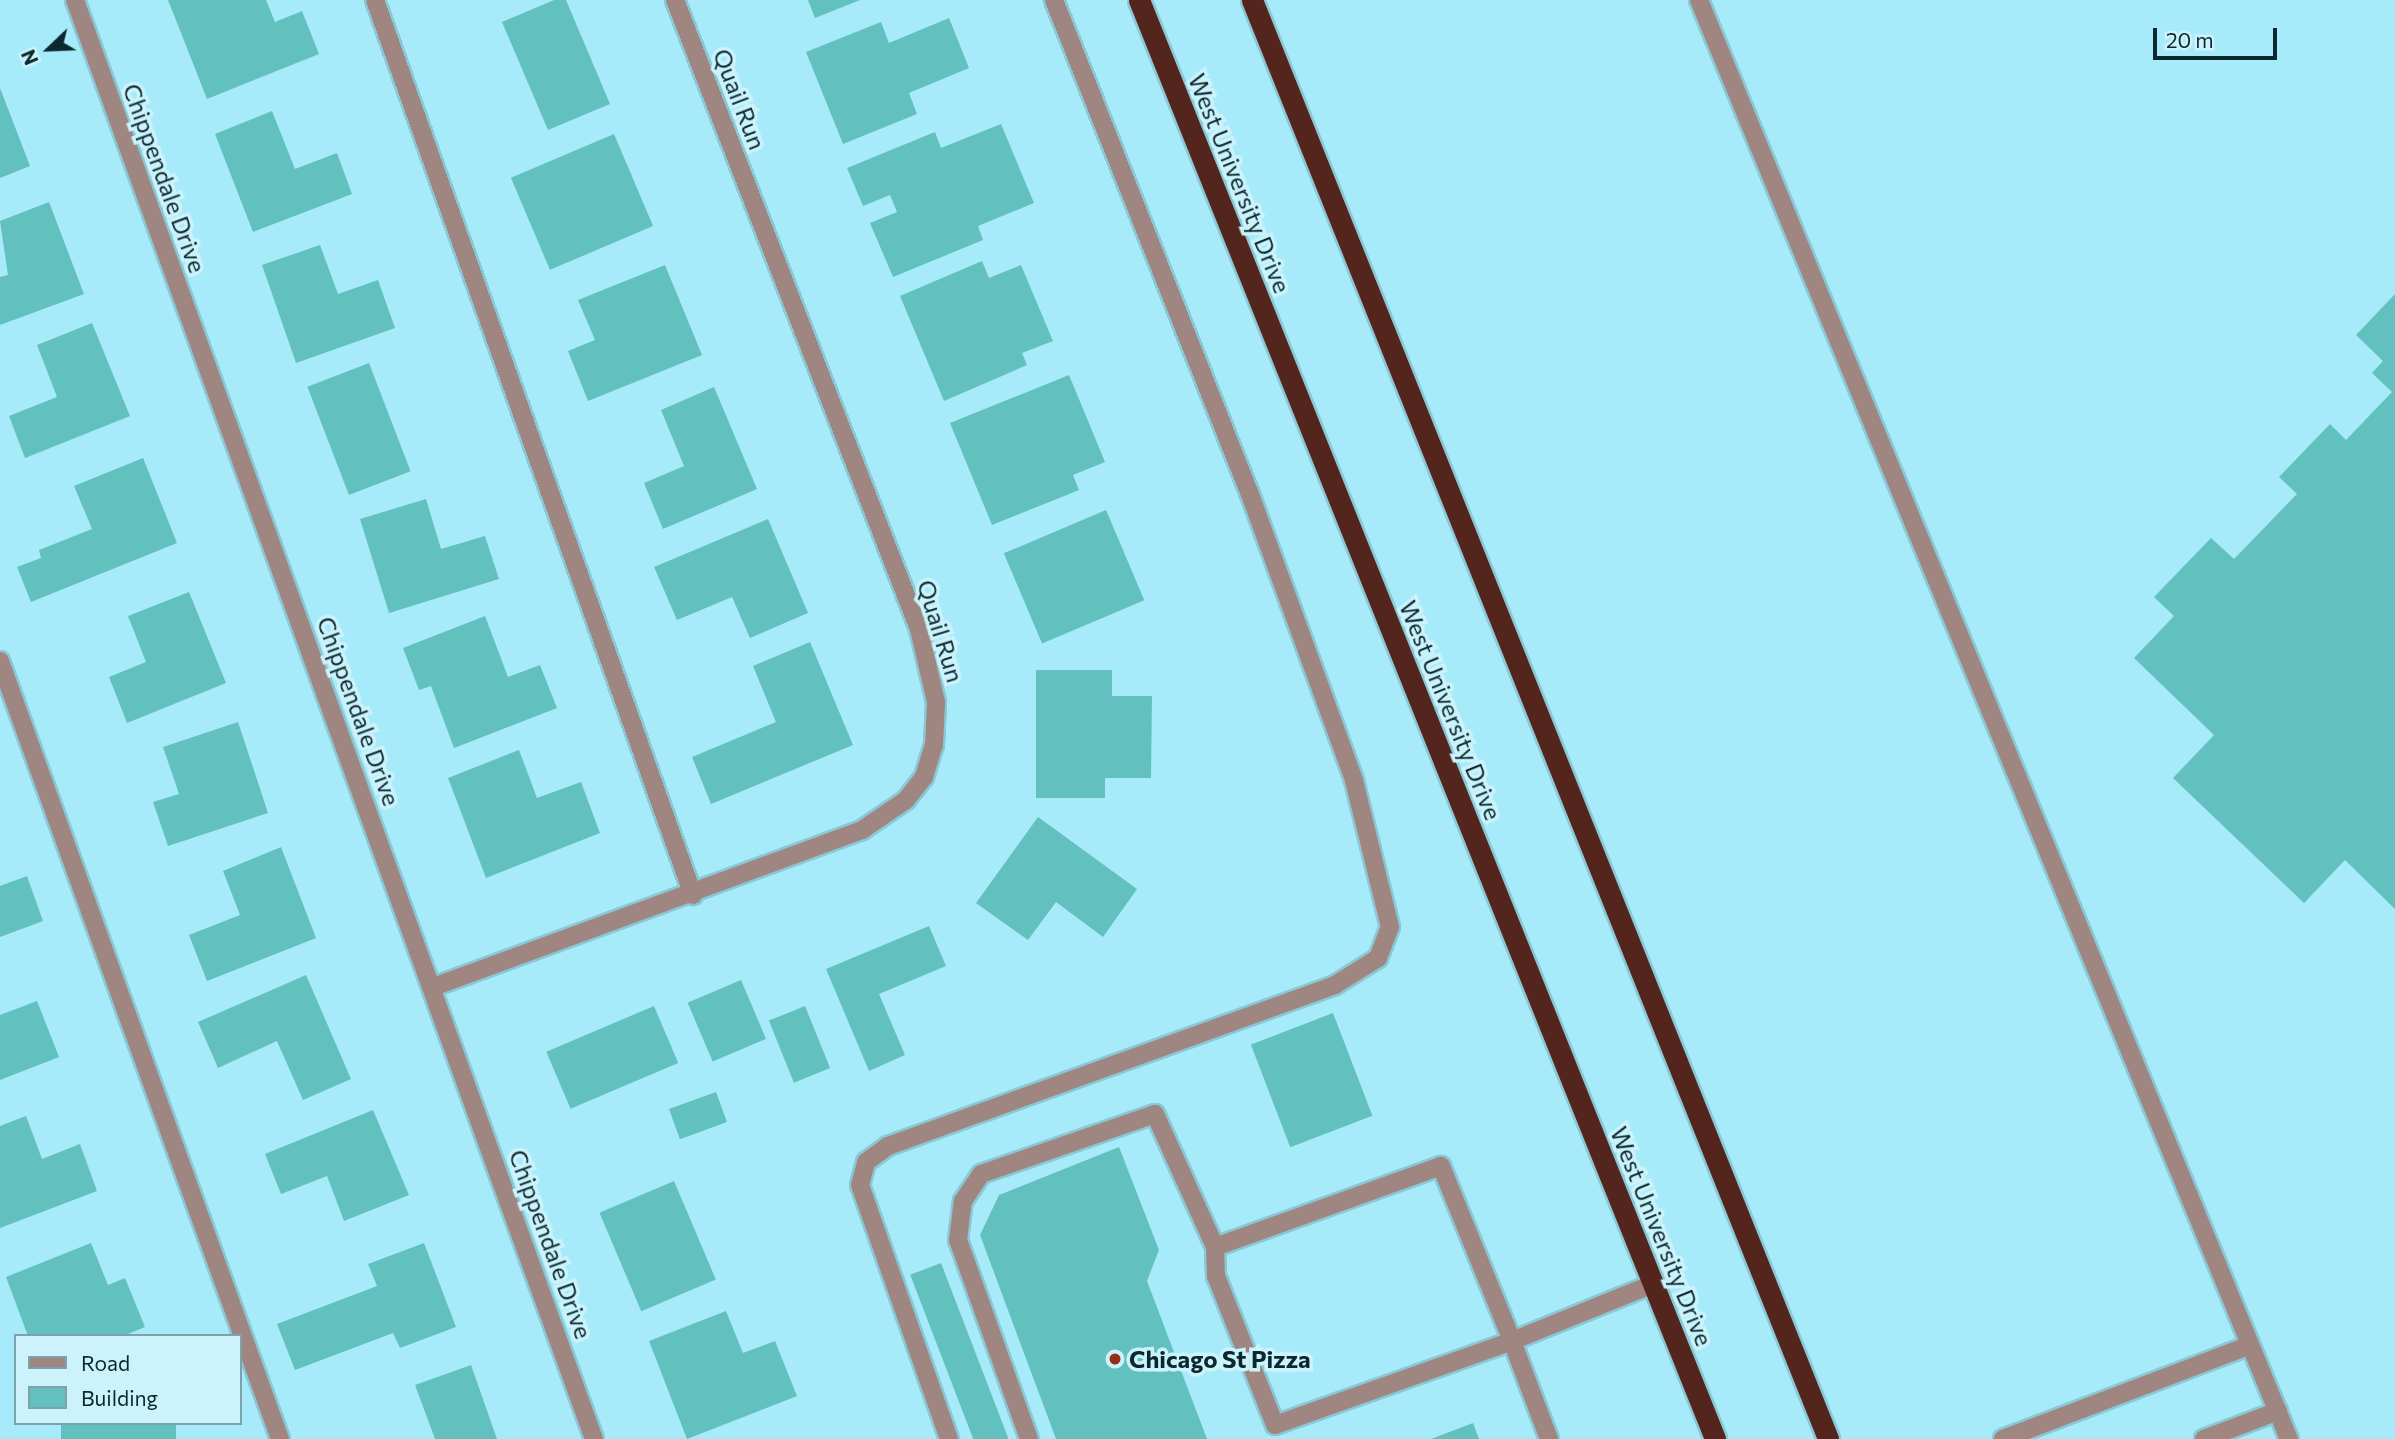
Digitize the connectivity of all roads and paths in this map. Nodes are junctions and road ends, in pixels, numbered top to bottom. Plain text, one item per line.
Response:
1 (75, 0) edge
2 (375, 0) edge
3 (675, 0) edge
4 (1054, 0) edge
5 (1139, 0) edge
6 (1252, 0) edge
7 (1699, 0) edge
8 (0, 662) edge
9 (693, 895) junction
10 (433, 987) junction
11 (1215, 1247) junction
12 (1653, 1284) junction
13 (1512, 1341) junction
14 (2250, 1345) junction
15 (2278, 1411) junction
16 (280, 1439) edge
17 (594, 1439) edge
18 (949, 1439) edge
19 (1029, 1439) edge
20 (1549, 1439) edge
21 (1715, 1439) edge
22 (1828, 1439) edge
23 (2003, 1439) edge
24 (2204, 1439) edge
25 (2289, 1439) edge

1 - 10 street, Chippendale Drive
2 - 9 street
3 - 9 street, Quail Run
4 - 18 street
5 - 12 highway, West University Drive
6 - 22 highway
7 - 14 street
8 - 16 street
9 - 10 street, Quail Run
10 - 17 street, Chippendale Drive
11 - 13 street
11 - 13 street
11 - 19 street
12 - 13 street
12 - 21 highway, West University Drive
13 - 20 street
14 - 15 street
14 - 23 street
15 - 24 street
15 - 25 street

